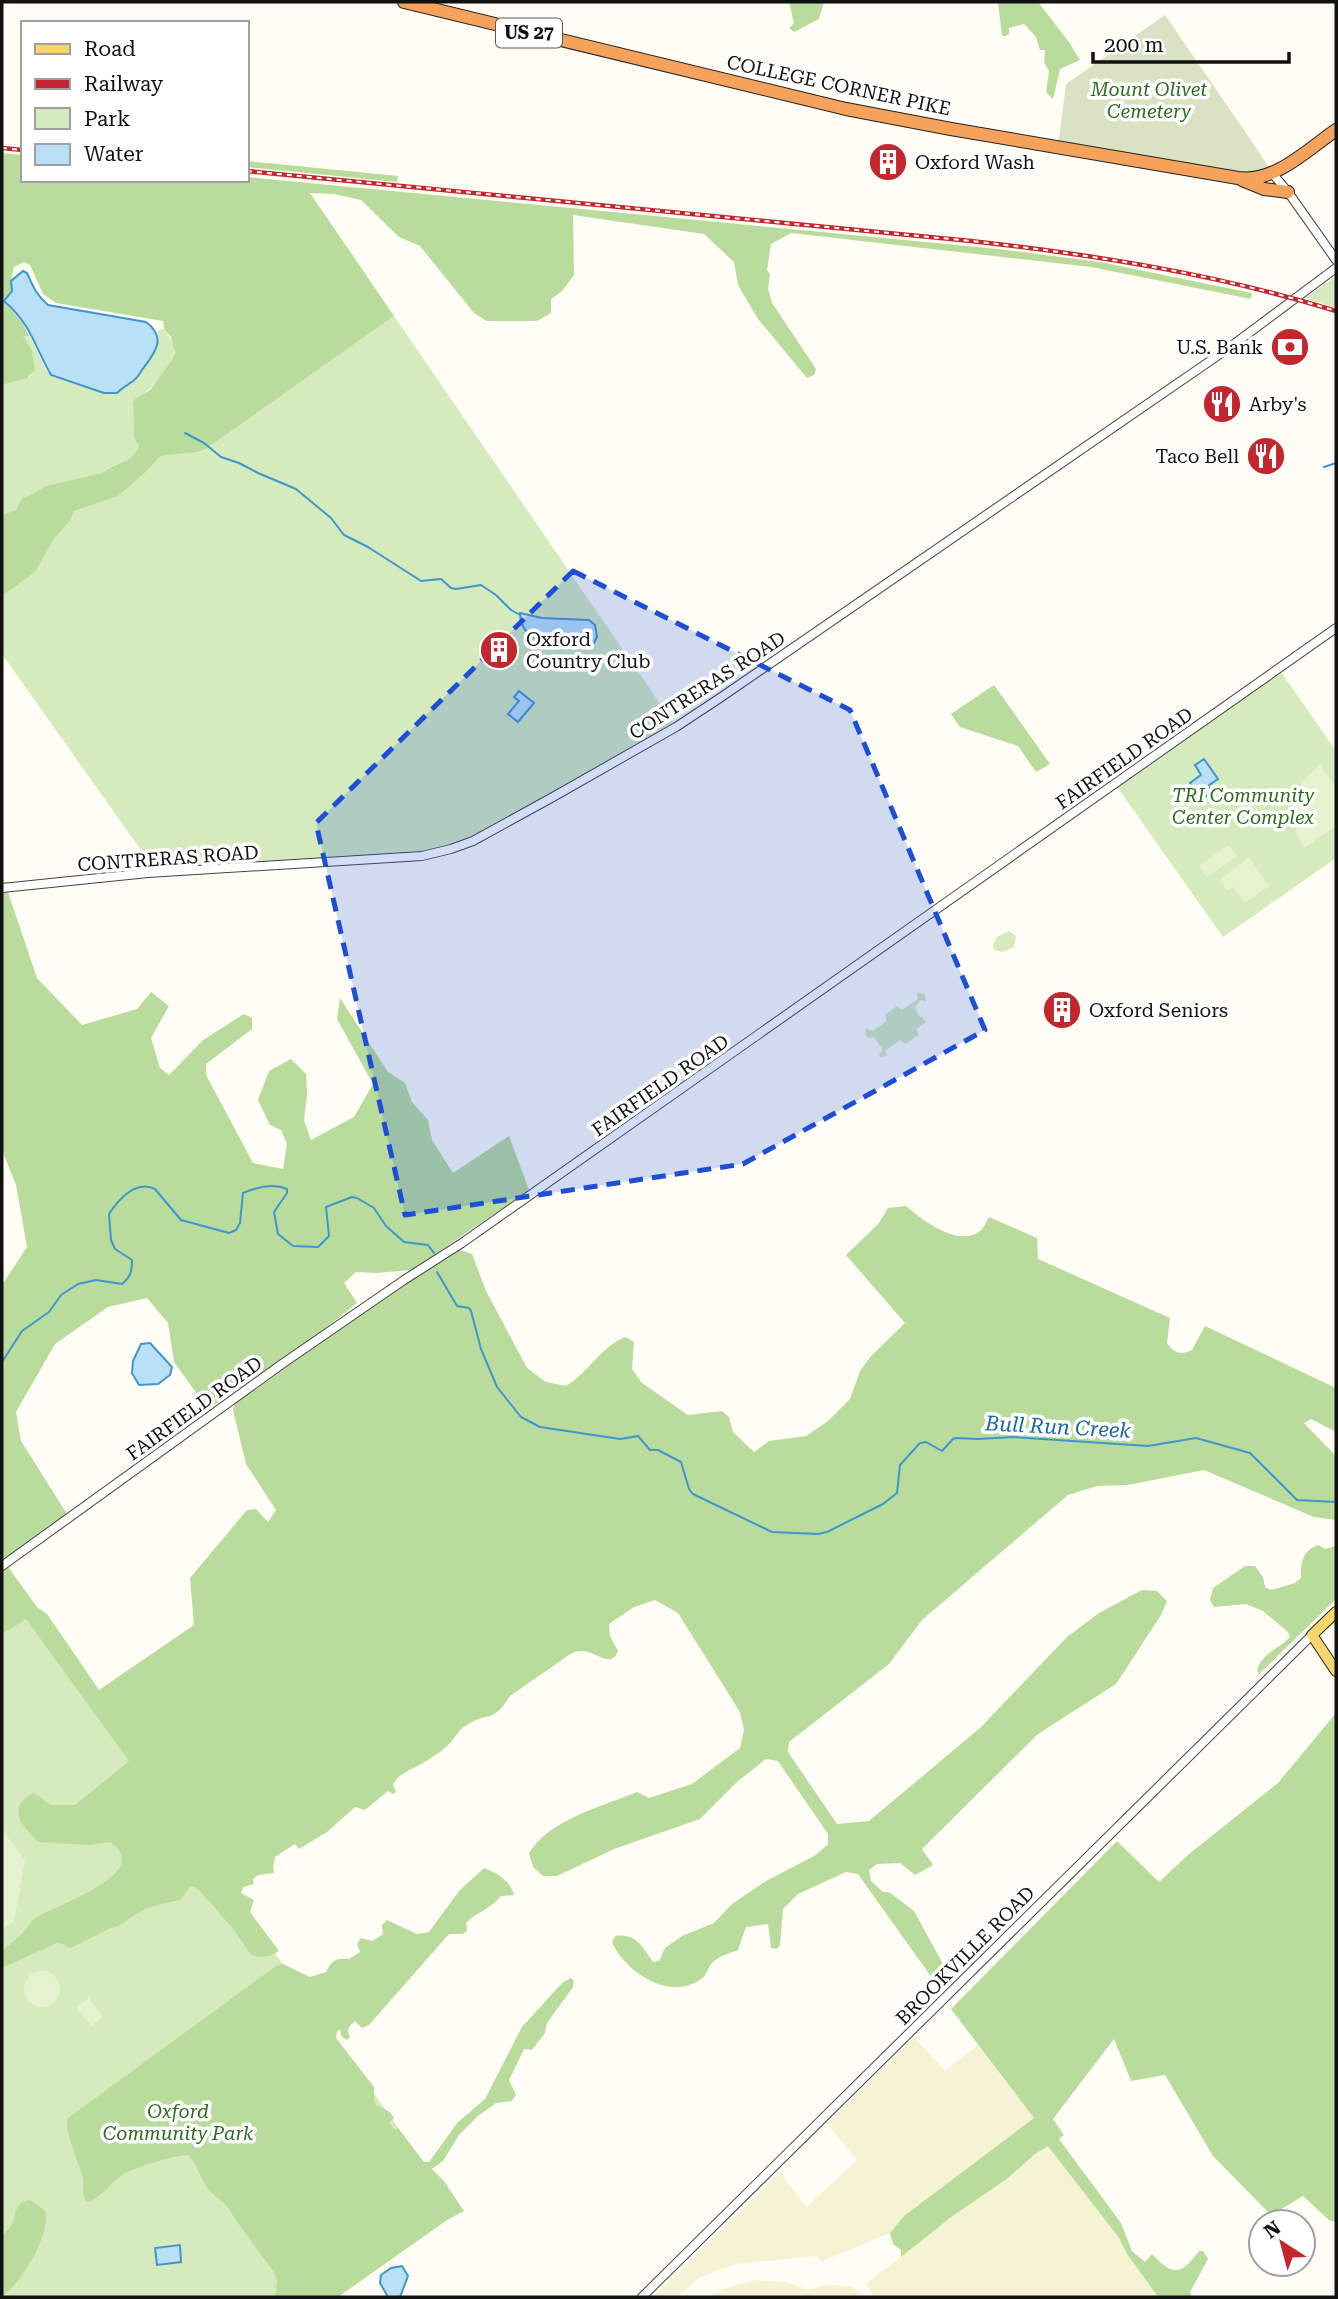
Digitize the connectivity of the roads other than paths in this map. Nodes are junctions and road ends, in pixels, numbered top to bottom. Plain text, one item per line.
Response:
1 (404, 2) edge
2 (1336, 130) edge
3 (1272, 173) junction
4 (1238, 178) junction
5 (1288, 192) junction
6 (1336, 260) edge
7 (1336, 268) edge
8 (1336, 628) edge
9 (2, 888) edge
10 (2, 1566) edge
11 (1336, 1612) edge
12 (1311, 1635) junction
13 (1336, 1671) edge
14 (642, 2297) edge

1 - 4 highway, COLLEGE CORNER PIKE / US 27
2 - 3 highway, US 27
3 - 4 highway, COLLEGE CORNER PIKE / US 27
3 - 5 street
4 - 5 highway
5 - 6 street
7 - 9 street, CONTRERAS ROAD
8 - 10 street, FAIRFIELD ROAD
11 - 12 main road
12 - 13 main road
12 - 14 street, BROOKVILLE ROAD

